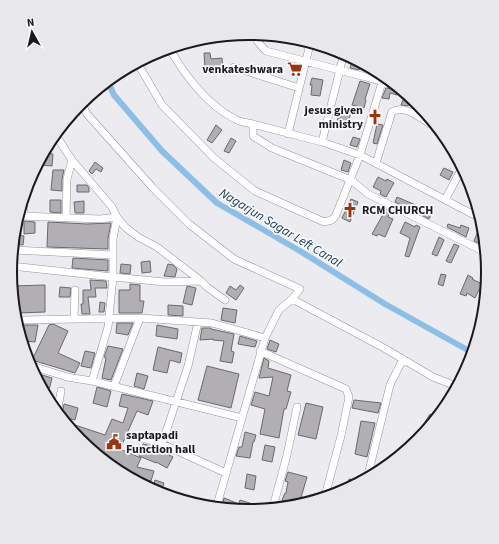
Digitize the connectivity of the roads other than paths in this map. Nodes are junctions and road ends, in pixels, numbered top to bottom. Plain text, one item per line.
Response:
1 (256, 40) edge
2 (309, 47) edge
3 (172, 53) edge
4 (343, 59) edge
5 (306, 62) junction
6 (140, 67) edge
7 (234, 67) dead end
8 (340, 70) junction
9 (380, 79) edge
10 (382, 81) edge
11 (299, 88) junction
12 (84, 109) edge
13 (426, 122) edge
14 (252, 124) junction
15 (288, 134) junction
16 (59, 139) edge
17 (322, 142) junction
18 (360, 155) junction
19 (72, 160) junction
20 (376, 164) junction
21 (460, 173) edge
22 (351, 180) junction
23 (445, 200) junction
24 (475, 215) edge
25 (24, 216) edge
26 (117, 217) junction
27 (66, 218) junction
28 (18, 250) edge
29 (481, 250) edge
30 (112, 255) junction
31 (17, 267) edge
32 (113, 277) junction
33 (201, 281) junction
34 (75, 290) dead end
35 (292, 299) junction
36 (225, 300) dead end
37 (110, 318) junction
38 (140, 318) junction
39 (74, 319) junction
40 (22, 320) edge
41 (198, 322) junction
42 (264, 338) junction
43 (260, 351) junction
44 (403, 359) junction
45 (38, 368) edge
46 (92, 380) junction
47 (453, 385) edge
48 (114, 386) junction
49 (61, 391) dead end
50 (176, 402) junction
51 (59, 405) edge
52 (297, 407) dead end
53 (242, 418) junction
54 (135, 436) dead end
55 (162, 444) junction
56 (369, 471) edge
57 (226, 473) junction
58 (326, 491) edge
59 (218, 503) edge
60 (274, 503) edge

1 - 5 street
2 - 5 street
3 - 14 street
4 - 8 street
5 - 8 street
5 - 11 street
6 - 22 street
7 - 11 street
8 - 9 street
8 - 17 street
10 - 18 street
11 - 15 street
12 - 35 street
13 - 20 street
14 - 15 street
14 - 22 street
15 - 17 street
16 - 19 street
17 - 18 street
18 - 20 street
18 - 22 street
19 - 26 street
19 - 27 street
20 - 23 street
21 - 23 street
22 - 29 street
23 - 24 street
25 - 27 street
26 - 27 street
26 - 30 street
26 - 33 street
28 - 30 street
30 - 32 street
31 - 32 street
32 - 33 street
32 - 37 street
33 - 36 street
34 - 39 street
35 - 42 street
35 - 44 street
37 - 38 street
37 - 39 street
37 - 46 street
38 - 41 street
38 - 48 street
39 - 40 street
41 - 42 street
41 - 50 street
42 - 43 street
43 - 53 street
43 - 58 street
44 - 47 street
44 - 56 street
45 - 46 street
46 - 48 street
48 - 50 street
49 - 51 street
50 - 53 street
50 - 55 street
52 - 60 street
53 - 57 street
54 - 55 street
55 - 57 street
57 - 59 street

